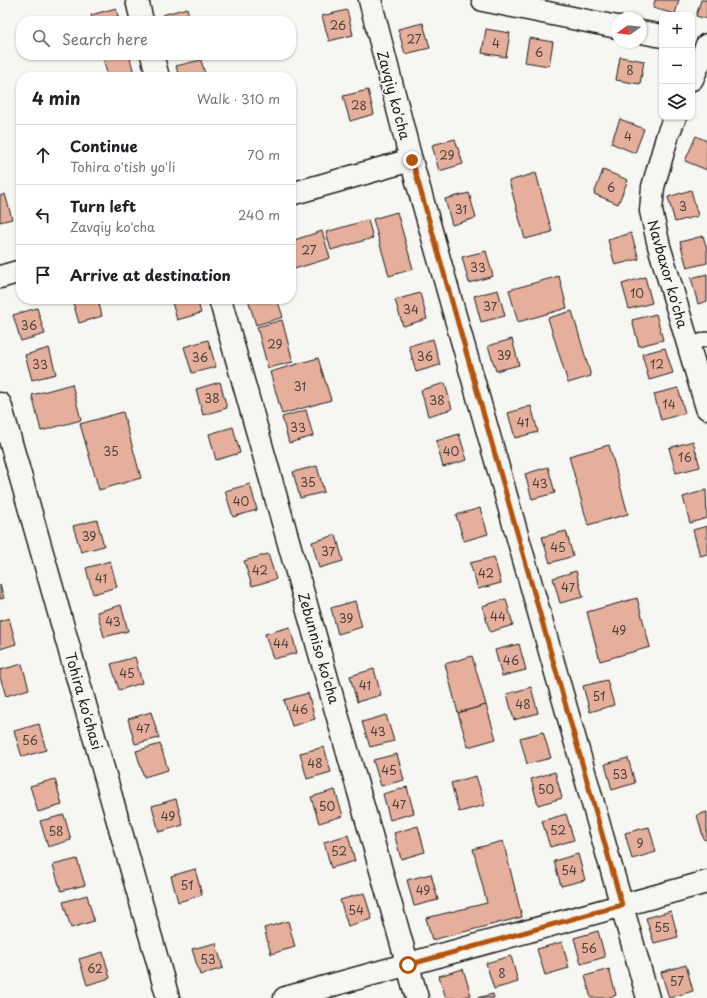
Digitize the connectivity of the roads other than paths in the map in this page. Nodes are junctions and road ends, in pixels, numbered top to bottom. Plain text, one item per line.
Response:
1 (137, 0) edge
2 (370, 0) edge
3 (483, 0) edge
4 (141, 16) edge
5 (611, 26) edge
6 (647, 33) edge
7 (659, 35) edge
8 (695, 43) edge
9 (707, 45) edge
10 (153, 60) edge
11 (157, 72) edge
12 (695, 73) edge
13 (675, 120) edge
14 (412, 160) junction
15 (296, 193) edge
16 (16, 272) edge
17 (0, 277) edge
18 (221, 304) edge
19 (698, 342) edge
20 (0, 404) edge
21 (707, 408) edge
22 (707, 882) edge
23 (622, 905) junction
24 (408, 965) junction
25 (168, 998) edge
26 (285, 998) edge
27 (417, 998) edge
28 (648, 998) edge

1 - 4 street
2 - 14 street, Zavqiy ko'cha
3 - 5 street
6 - 7 street
8 - 9 street
9 - 12 street
10 - 11 street
13 - 19 street, Navbaxor ko'cha
14 - 15 street
14 - 23 street, Zavqiy ko'cha
16 - 17 street
18 - 24 street, Zebunniso ko'cha
19 - 21 street, Navbaxor ko'cha
20 - 25 street, Tohira ko'chasi
22 - 23 street
23 - 24 street
23 - 28 street, Zavqiy ko'cha
24 - 26 street
24 - 27 street, Zebunniso ko'cha

